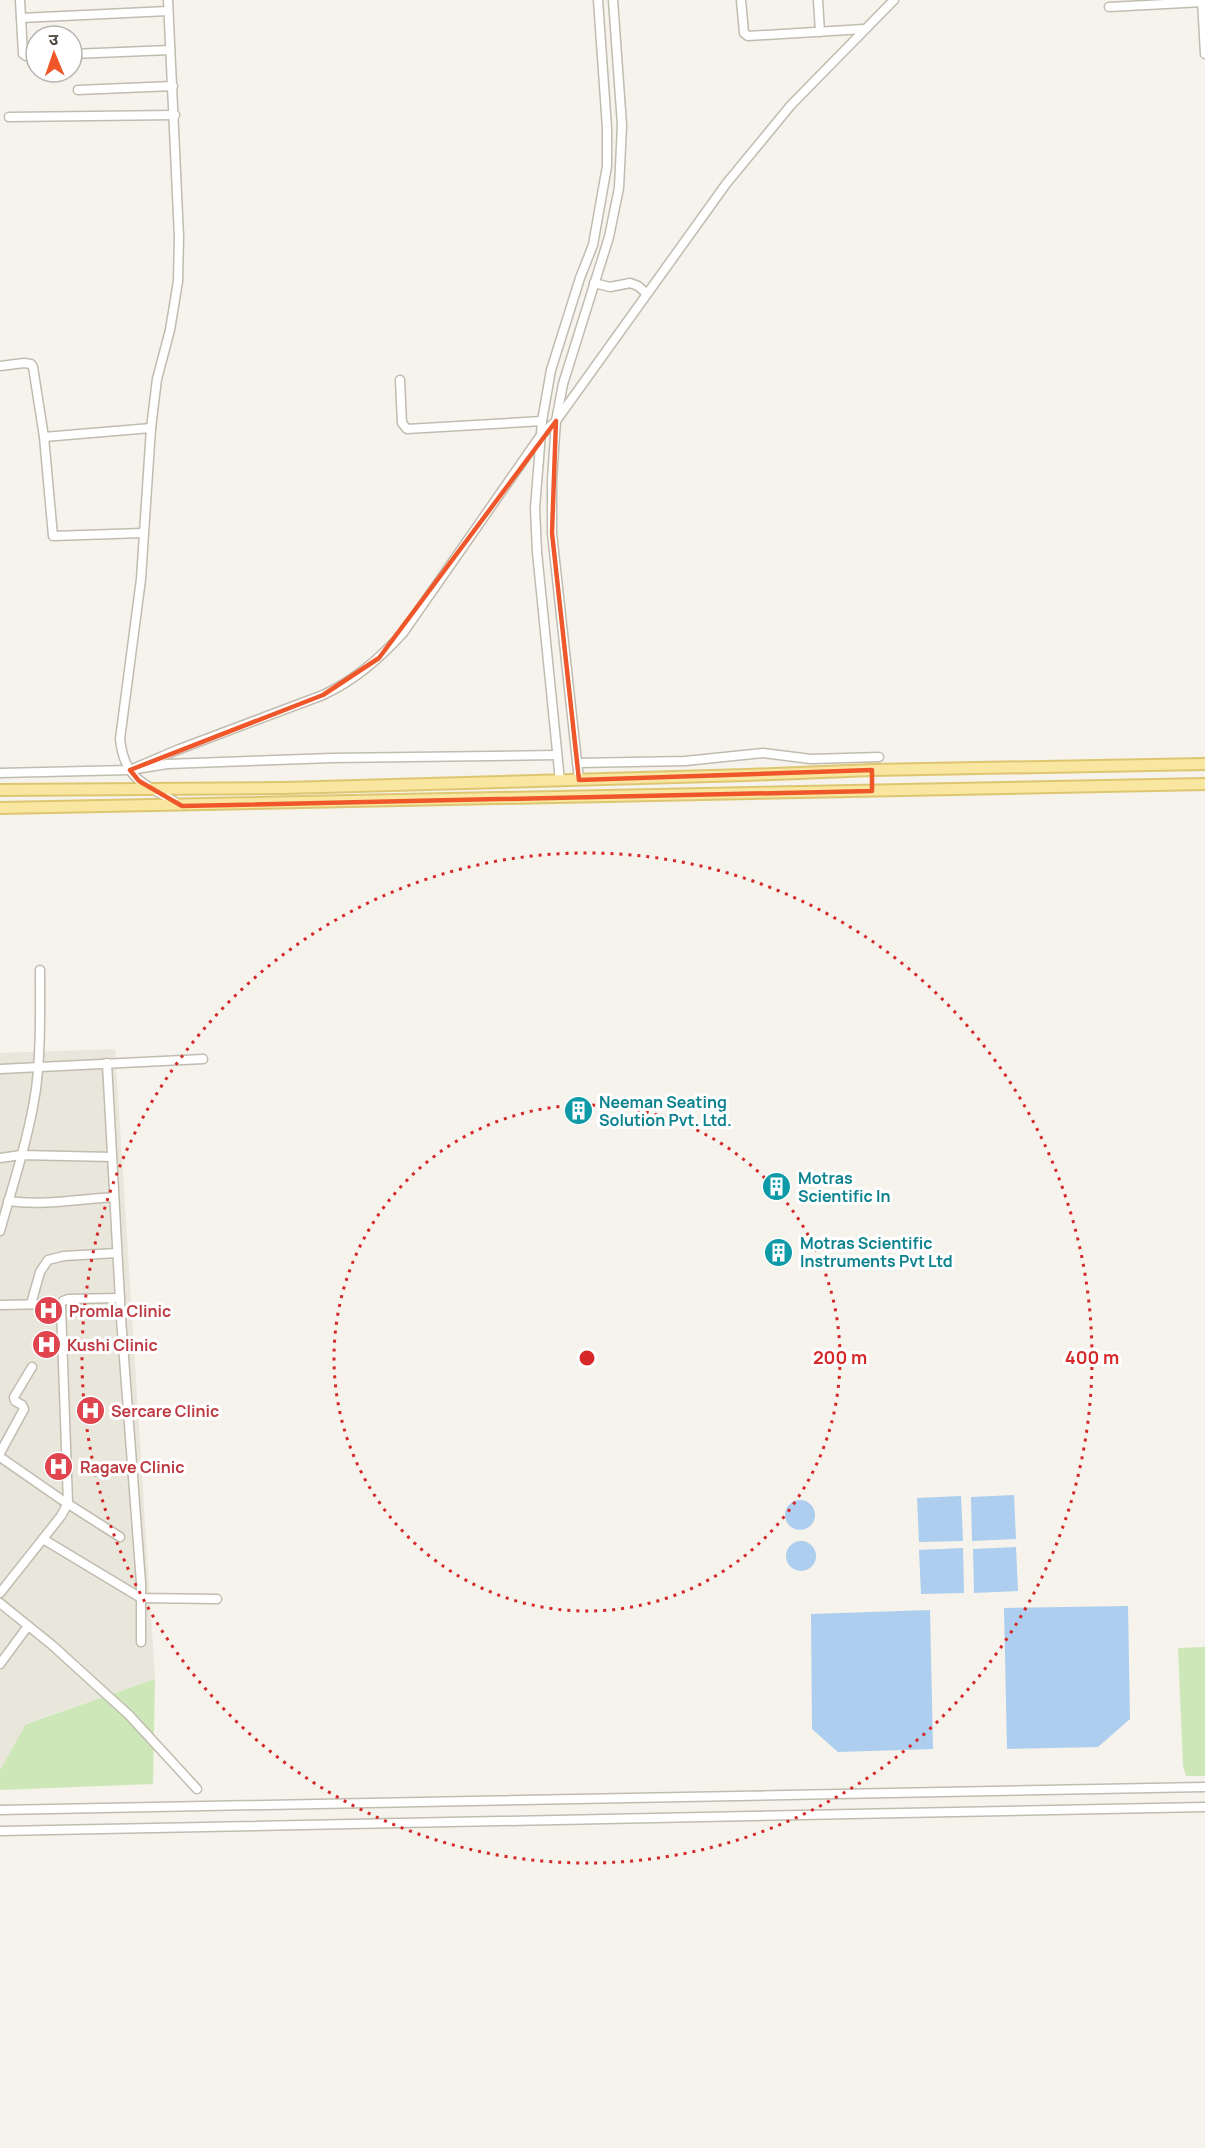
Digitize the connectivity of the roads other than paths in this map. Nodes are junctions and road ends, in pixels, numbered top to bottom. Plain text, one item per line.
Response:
1 (20, 0) edge
2 (168, 0) edge
3 (598, 0) edge
4 (613, 0) edge
5 (741, 0) edge
6 (818, 0) edge
7 (894, 0) edge
8 (1202, 1) edge
9 (1109, 7) dead end
10 (168, 11) junction
11 (21, 18) junction
12 (864, 29) junction
13 (820, 32) junction
14 (170, 50) junction
15 (84, 54) edge
16 (1205, 54) edge
17 (24, 55) edge
18 (173, 86) junction
19 (78, 90) dead end
20 (175, 115) junction
21 (9, 117) dead end
22 (594, 283) junction
23 (646, 293) junction
24 (0, 366) edge
25 (400, 380) dead end
26 (542, 421) junction
27 (556, 421) junction
28 (151, 428) junction
29 (541, 435) junction
30 (44, 437) junction
31 (143, 533) junction
32 (557, 755) junction
33 (879, 757) dead end
34 (578, 763) junction
35 (1205, 764) edge
36 (130, 770) junction
37 (872, 770) junction
38 (0, 772) edge
39 (579, 780) junction
40 (560, 781) junction
41 (1205, 784) edge
42 (155, 789) junction
43 (214, 789) junction
44 (0, 790) edge
45 (872, 791) junction
46 (215, 804) junction
47 (182, 806) junction
48 (0, 808) edge
49 (40, 970) dead end
50 (203, 1059) dead end
51 (107, 1063) junction
52 (38, 1066) junction
53 (0, 1069) edge
54 (21, 1155) junction
55 (0, 1158) edge
56 (112, 1158) junction
57 (114, 1197) junction
58 (8, 1201) junction
59 (0, 1231) edge
60 (117, 1252) junction
61 (120, 1298) junction
62 (31, 1304) junction
63 (0, 1305) edge
64 (60, 1306) junction
65 (32, 1367) dead end
66 (0, 1455) edge
67 (68, 1503) junction
68 (120, 1537) dead end
69 (43, 1539) junction
70 (0, 1593) edge
71 (141, 1598) junction
72 (217, 1599) dead end
73 (0, 1603) edge
74 (28, 1626) junction
75 (141, 1642) dead end
76 (0, 1664) edge
77 (1205, 1787) edge
78 (197, 1789) dead end
79 (1205, 1807) edge
80 (0, 1810) edge
81 (0, 1831) edge

1 - 11 street
2 - 10 street
3 - 26 street
4 - 22 street
5 - 13 street
6 - 13 street
7 - 12 street
8 - 9 street
8 - 16 street
10 - 11 street
10 - 14 street
11 - 17 street
12 - 13 street
12 - 23 street
14 - 15 street
14 - 18 street
18 - 19 street
18 - 20 street
20 - 21 street
20 - 28 street
22 - 23 street
22 - 27 street
23 - 27 street
24 - 30 street
25 - 26 street
26 - 29 street
27 - 29 street
27 - 34 street
28 - 30 street
28 - 31 street
29 - 32 street
29 - 36 street
30 - 31 street
31 - 36 street
32 - 36 street
32 - 40 street
33 - 34 street
34 - 39 street
35 - 37 main road
36 - 38 street
36 - 42 street
37 - 39 main road
37 - 45 main road
39 - 40 main road
40 - 43 main road
41 - 45 main road
42 - 43 main road
42 - 44 main road
42 - 47 street
43 - 46 main road
45 - 46 main road
46 - 47 main road
47 - 48 main road
49 - 52 street
50 - 51 street
51 - 52 street
51 - 56 street
52 - 53 street
52 - 54 street
54 - 55 street
54 - 56 street
54 - 58 street
56 - 57 street
57 - 58 street
57 - 60 street
58 - 59 street
60 - 61 street
60 - 62 street
61 - 64 street
61 - 71 street
62 - 63 street
62 - 64 street
64 - 67 street
65 - 66 street
66 - 67 street
67 - 68 street
67 - 69 street
69 - 70 street
69 - 71 street
71 - 72 street
71 - 75 street
73 - 74 street
74 - 76 street
74 - 78 street
77 - 80 street
79 - 81 street

